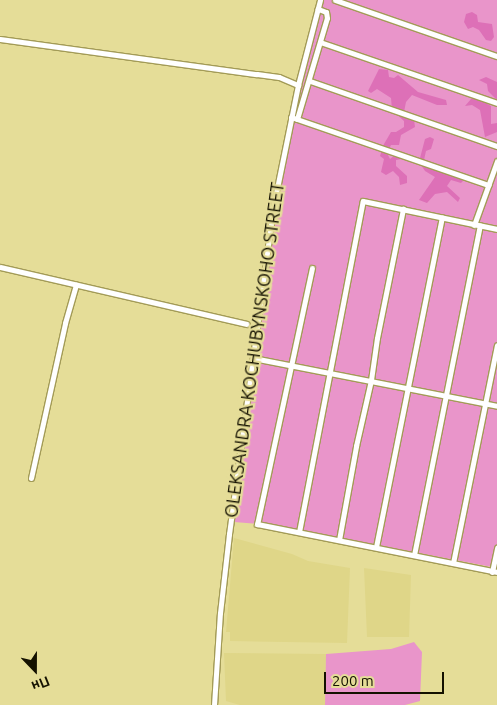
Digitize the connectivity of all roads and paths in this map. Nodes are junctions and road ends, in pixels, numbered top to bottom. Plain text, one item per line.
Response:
1 (320, 0) edge
2 (335, 0) edge
3 (318, 8) junction
4 (0, 39) edge
5 (320, 42) junction
6 (497, 56) edge
7 (310, 81) junction
8 (298, 85) junction
9 (497, 103) edge
10 (294, 118) junction
11 (497, 146) edge
12 (497, 161) edge
13 (489, 185) junction
14 (403, 209) junction
15 (442, 218) junction
16 (477, 226) junction
17 (497, 229) edge
18 (0, 267) edge
19 (312, 268) dead end
20 (76, 285) junction
21 (246, 324) dead end
22 (497, 345) edge
23 (254, 358) junction
24 (290, 365) junction
25 (330, 372) junction
26 (371, 380) junction
27 (408, 388) junction
28 (447, 396) junction
29 (486, 404) junction
30 (497, 406) edge
31 (31, 478) dead end
32 (299, 532) junction
33 (339, 540) junction
34 (376, 547) junction
35 (497, 548) edge
36 (414, 555) junction
37 (453, 562) junction
38 (495, 572) edge
39 (214, 705) edge

1 - 3 street, OLEKSANDRA KOCHUBYNSKOHO STREET
2 - 6 street
3 - 5 street
3 - 8 street, OLEKSANDRA KOCHUBYNSKOHO STREET
4 - 8 street
5 - 7 street
5 - 9 street
7 - 10 street
7 - 11 street
8 - 10 street, OLEKSANDRA KOCHUBYNSKOHO STREET
10 - 13 street
10 - 23 street, OLEKSANDRA KOCHUBYNSKOHO STREET
12 - 13 street
13 - 16 street
14 - 15 street
14 - 25 street
14 - 26 street
15 - 16 street
15 - 27 street
16 - 17 street
16 - 28 street
18 - 20 street
19 - 24 street
20 - 21 street
20 - 31 street
22 - 29 street
23 - 24 street
23 - 39 street, OLEKSANDRA KOCHUBYNSKOHO STREET
24 - 25 street
24 - 32 street
25 - 26 street
25 - 32 street
26 - 27 street
26 - 33 street
27 - 28 street
27 - 34 street
28 - 29 street
28 - 36 street
29 - 30 street
29 - 37 street
32 - 33 street
33 - 34 street
34 - 36 street
35 - 38 street
36 - 37 street
37 - 38 street

